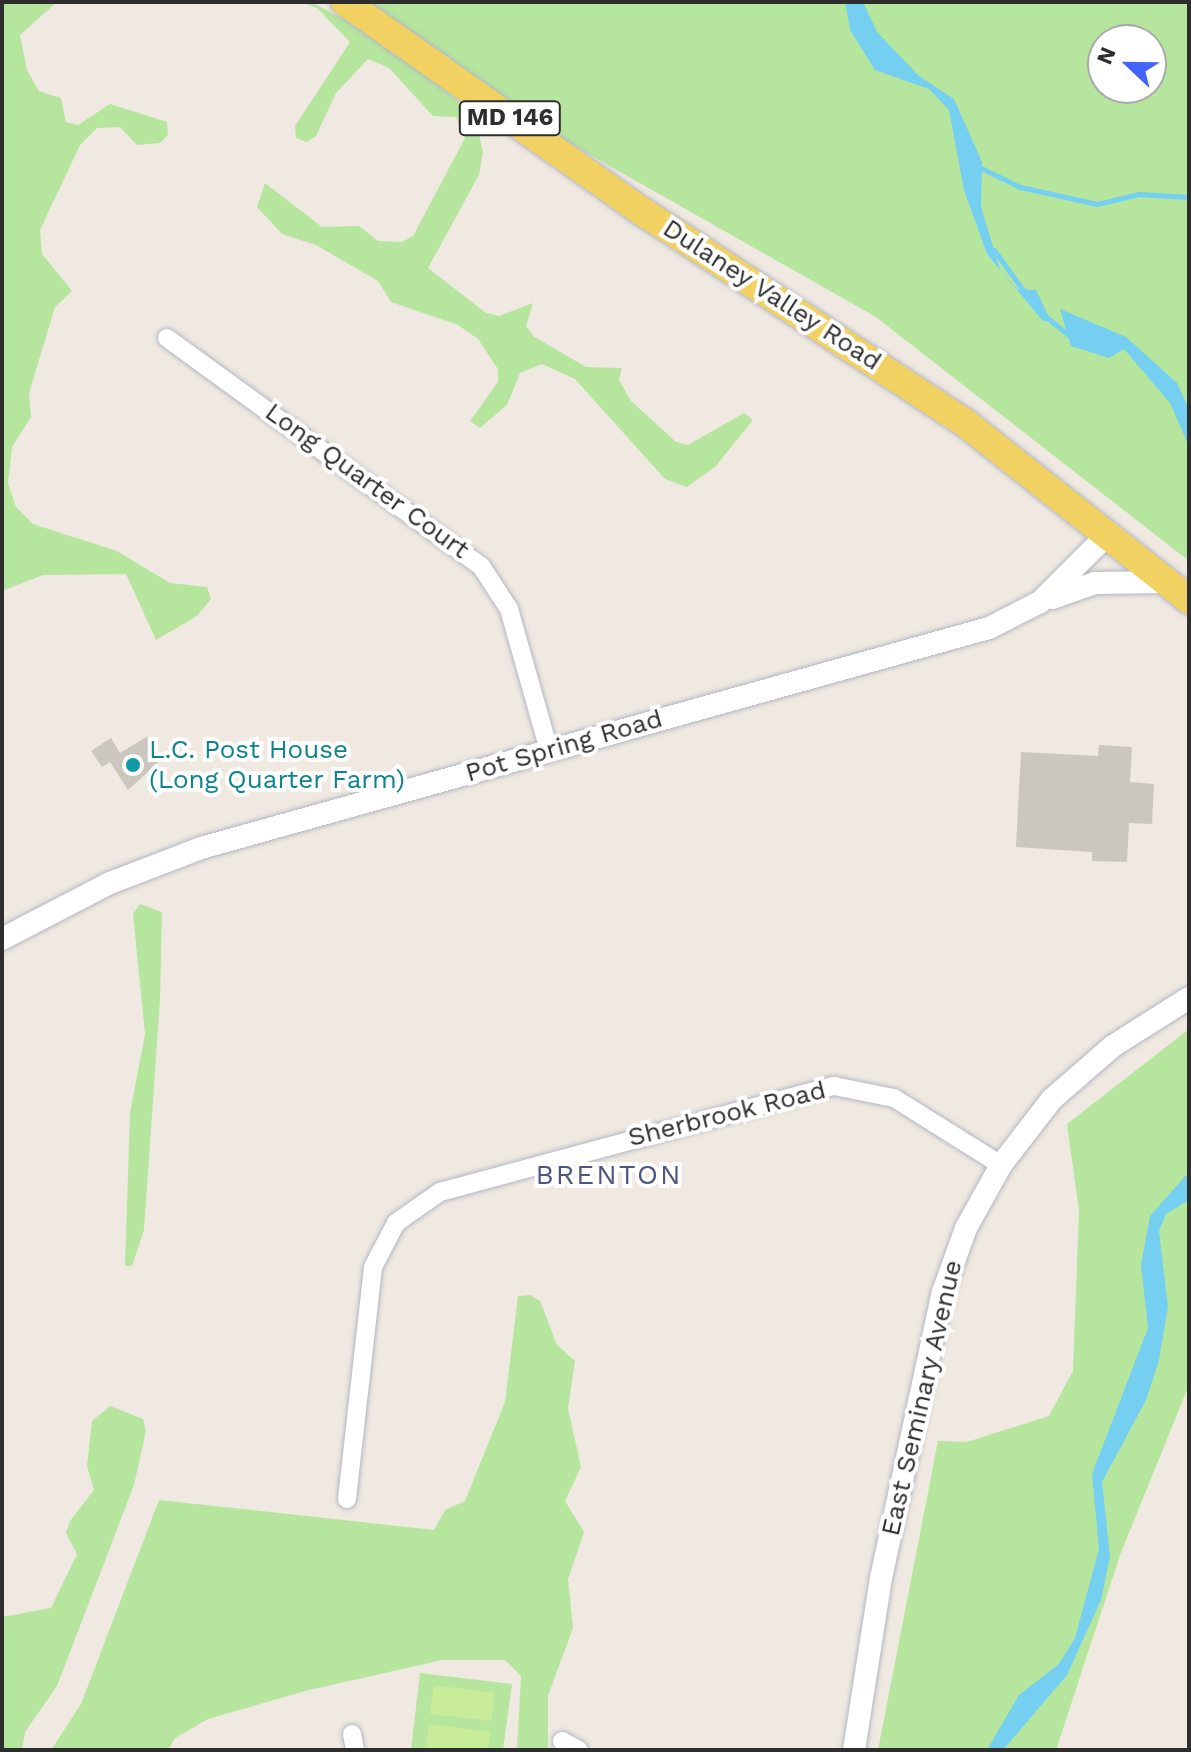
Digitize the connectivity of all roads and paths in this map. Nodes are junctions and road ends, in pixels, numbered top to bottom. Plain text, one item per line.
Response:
1 (345, 2) edge
2 (167, 338) dead end
3 (1109, 533) junction
4 (1178, 591) edge
5 (1040, 602) junction
6 (549, 750) junction
7 (2, 939) edge
8 (1189, 998) edge
9 (1001, 1165) junction
10 (347, 1499) dead end
11 (854, 1750) edge

1 - 3 main road, Dulaney Valley Road / MD 146
2 - 6 street, Long Quarter Court
3 - 4 main road, Dulaney Valley Road / MD 146
3 - 5 street, Pot Spring Road
4 - 5 street
5 - 6 street, Pot Spring Road
6 - 7 street, Pot Spring Road
8 - 9 street, East Seminary Avenue
9 - 10 street, Sherbrook Road
9 - 11 street, East Seminary Avenue

